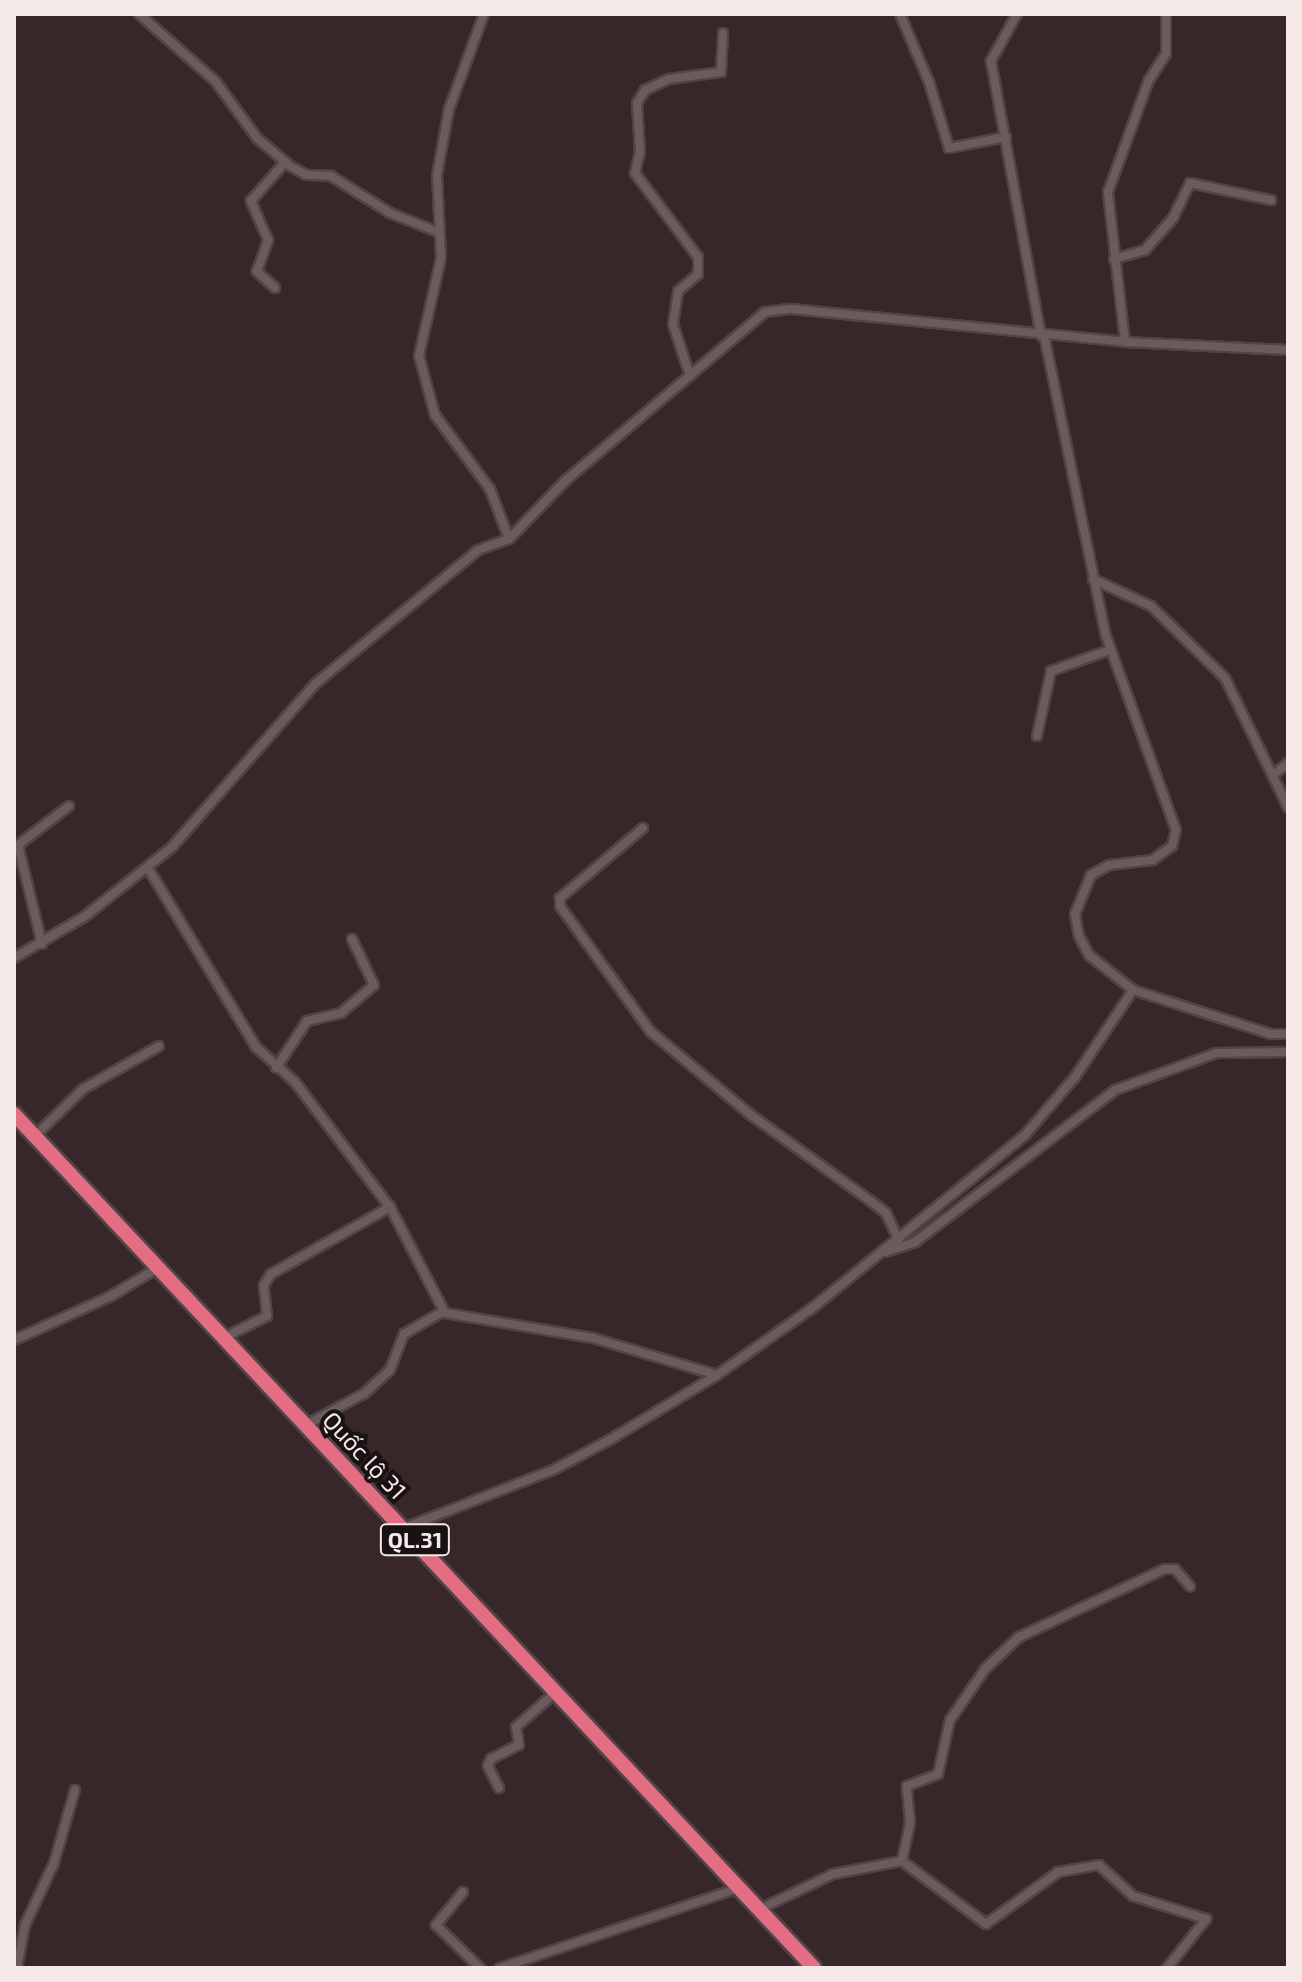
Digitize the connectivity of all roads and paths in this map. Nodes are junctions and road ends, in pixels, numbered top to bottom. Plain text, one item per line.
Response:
1 (139, 14) edge
2 (484, 14) edge
3 (900, 14) edge
4 (1017, 14) edge
5 (1166, 14) edge
6 (723, 33) dead end
7 (1006, 137) junction
8 (285, 162) junction
9 (1271, 200) dead end
10 (438, 232) junction
11 (1114, 259) junction
12 (275, 288) dead end
13 (1042, 335) junction
14 (1125, 342) junction
15 (1288, 350) edge
16 (690, 376) junction
17 (509, 539) junction
18 (1093, 579) junction
19 (1109, 650) junction
20 (1037, 736) dead end
21 (1288, 763) edge
22 (1273, 775) junction
23 (69, 806) dead end
24 (1288, 807) edge
25 (643, 828) dead end
26 (148, 868) junction
27 (352, 939) dead end
28 (42, 944) junction
29 (14, 958) edge
30 (1133, 990) junction
31 (1288, 1034) edge
32 (159, 1046) dead end
33 (1288, 1052) edge
34 (276, 1068) junction
35 (14, 1114) edge
36 (35, 1136) junction
37 (390, 1207) junction
38 (898, 1239) junction
39 (884, 1252) junction
40 (156, 1269) junction
41 (444, 1311) junction
42 (223, 1338) junction
43 (14, 1340) edge
44 (717, 1375) junction
45 (306, 1425) junction
46 (404, 1528) junction
47 (1190, 1586) dead end
48 (557, 1691) junction
49 (499, 1788) dead end
50 (75, 1790) dead end
51 (902, 1861) junction
52 (739, 1888) junction
53 (463, 1892) dead end
54 (760, 1909) junction
55 (17, 1968) edge
56 (480, 1968) edge
57 (500, 1968) edge
58 (814, 1968) edge
59 (1167, 1968) edge

1 - 8 street
2 - 10 street
3 - 7 street
4 - 7 street
5 - 11 street
6 - 16 street
7 - 13 street
8 - 10 street
8 - 12 street
9 - 11 street
10 - 17 street
11 - 14 street
13 - 14 street
13 - 16 street
13 - 18 street
14 - 15 street
16 - 17 street
17 - 26 street
18 - 19 street
18 - 22 street
19 - 20 street
19 - 30 street
21 - 22 street
22 - 24 street
23 - 28 street
25 - 38 street
26 - 28 street
26 - 34 street
27 - 34 street
28 - 29 street
30 - 31 street
30 - 38 street
32 - 36 street
33 - 39 street
34 - 37 street
35 - 36 highway, Quốc lộ 31 / QL.31
36 - 40 highway, Quốc lộ 31 / QL.31
37 - 41 street
37 - 42 street
38 - 39 street
39 - 44 street
40 - 42 highway, Quốc lộ 31 / QL.31
40 - 43 street
41 - 44 street
41 - 45 street
42 - 45 highway, Quốc lộ 31 / QL.31
44 - 46 street
45 - 46 highway, Quốc lộ 31 / QL.31
46 - 48 highway, Quốc lộ 31 / QL.31
47 - 51 street
48 - 49 street
48 - 52 highway, Quốc lộ 31 / QL.31
50 - 55 street
51 - 54 street
51 - 59 street
52 - 54 highway, Quốc lộ 31 / QL.31
52 - 57 street
53 - 56 street
54 - 58 highway, Quốc lộ 31 / QL.31

